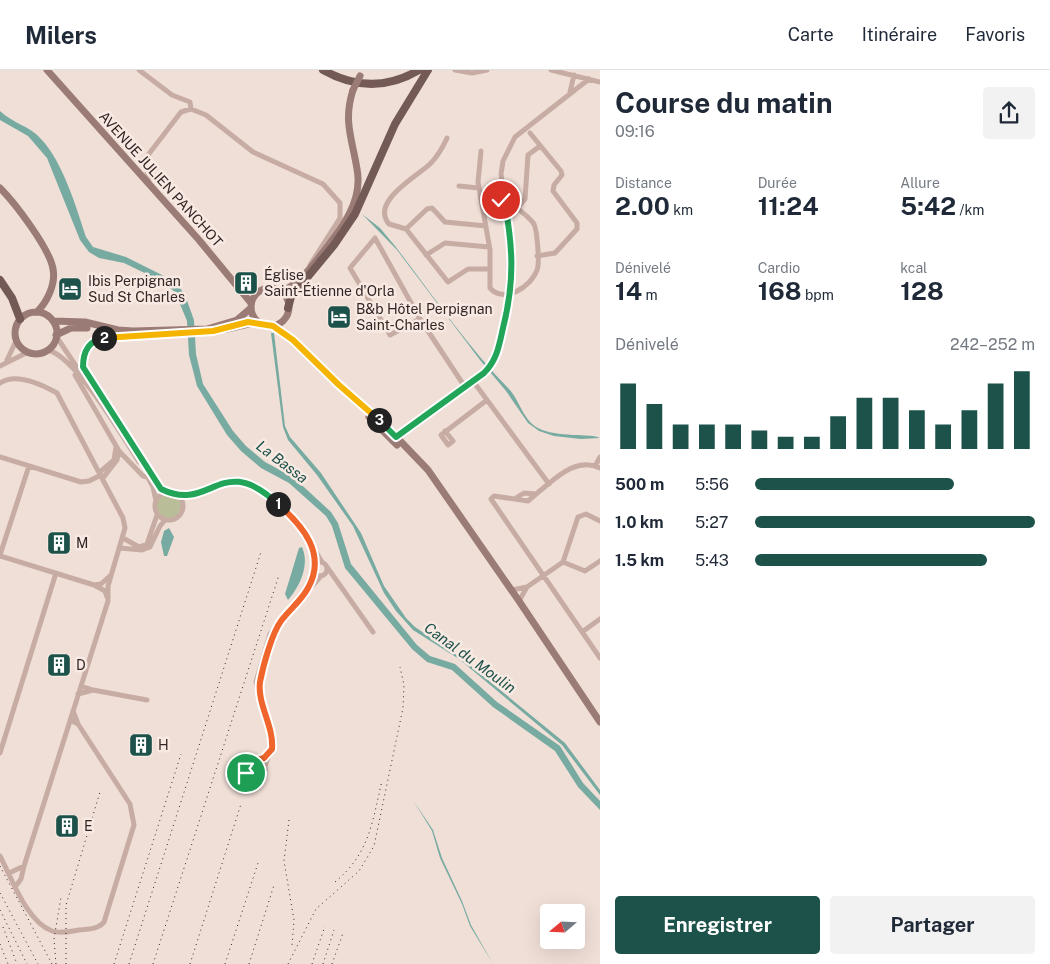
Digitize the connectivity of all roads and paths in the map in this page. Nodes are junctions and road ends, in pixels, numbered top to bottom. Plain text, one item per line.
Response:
1 (47, 70) edge
2 (53, 70) edge
3 (139, 70) edge
4 (323, 70) edge
5 (330, 70) edge
6 (412, 70) edge
7 (419, 70) edge
8 (428, 70) edge
9 (455, 70) edge
10 (487, 70) edge
11 (551, 70) edge
12 (363, 73) edge
13 (574, 75) junction
14 (589, 79) junction
15 (600, 82) edge
16 (569, 94) junction
17 (74, 99) junction
18 (191, 109) junction
19 (530, 134) dead end
20 (447, 138) dead end
21 (540, 146) junction
22 (480, 151) dead end
23 (150, 185) junction
24 (459, 186) dead end
25 (0, 188) edge
26 (479, 188) junction
27 (504, 199) junction
28 (482, 204) junction
29 (517, 208) junction
30 (507, 217) junction
31 (486, 226) junction
32 (406, 229) junction
33 (489, 247) junction
34 (426, 255) junction
35 (537, 256) junction
36 (490, 269) junction
37 (230, 276) junction
38 (303, 276) junction
39 (0, 280) edge
40 (280, 291) junction
41 (257, 293) junction
42 (511, 294) junction
43 (46, 301) junction
44 (251, 305) junction
45 (288, 308) junction
46 (37, 312) junction
47 (285, 318) junction
48 (20, 319) junction
49 (50, 319) junction
50 (420, 319) junction
51 (258, 322) junction
52 (273, 326) junction
53 (199, 331) junction
54 (185, 332) junction
55 (56, 335) junction
56 (140, 335) junction
57 (293, 340) junction
58 (16, 341) junction
59 (48, 350) junction
60 (28, 352) junction
61 (6, 362) junction
62 (0, 366) edge
63 (73, 369) junction
64 (473, 381) junction
65 (0, 383) edge
66 (465, 387) junction
67 (487, 400) junction
68 (115, 416) junction
69 (445, 432) dead end
70 (394, 439) junction
71 (118, 449) junction
72 (0, 457) edge
73 (600, 457) edge
74 (27, 466) junction
75 (598, 467) edge
76 (101, 475) junction
77 (149, 478) junction
78 (549, 484) junction
79 (168, 492) junction
80 (178, 495) junction
81 (191, 496) junction
82 (156, 501) junction
83 (183, 507) junction
84 (157, 515) junction
85 (165, 520) junction
86 (600, 522) edge
87 (123, 538) junction
88 (120, 548) junction
89 (314, 550) junction
90 (0, 555) edge
91 (600, 561) edge
92 (322, 562) junction
93 (563, 562) junction
94 (315, 565) junction
95 (327, 568) junction
96 (496, 568) junction
97 (314, 571) junction
98 (56, 573) junction
99 (111, 575) junction
100 (322, 576) junction
101 (543, 576) junction
102 (338, 581) junction
103 (94, 585) junction
104 (309, 587) junction
105 (527, 587) junction
106 (512, 590) junction
107 (108, 601) junction
108 (519, 601) junction
109 (600, 619) edge
110 (531, 621) junction
111 (373, 632) dead end
112 (582, 632) junction
113 (600, 658) edge
114 (80, 686) junction
115 (93, 690) junction
116 (78, 694) junction
117 (147, 700) dead end
118 (73, 711) junction
119 (70, 720) junction
120 (600, 722) edge
121 (78, 724) junction
122 (272, 749) junction
123 (0, 753) edge
124 (259, 759) junction
125 (265, 766) junction
126 (0, 856) edge
127 (24, 866) junction
128 (9, 873) junction
129 (15, 887) junction

1 - 17 main road, AVENUE JULIEN PANCHOT
2 - 17 main road, AVENUE JULIEN PANCHOT
3 - 18 street
4 - 7 main road
5 - 6 main road
8 - 45 main road
9 - 10 street
11 - 13 street
12 - 38 main road, bridge
13 - 14 street
13 - 16 street
14 - 15 street
14 - 16 street
16 - 27 street
17 - 23 main road, AVENUE JULIEN PANCHOT
18 - 23 street
18 - 38 street
19 - 21 street
20 - 32 street
21 - 29 street
21 - 35 street
22 - 26 street
23 - 37 main road, AVENUE JULIEN PANCHOT
24 - 26 street
25 - 43 main road
26 - 28 street
27 - 28 street
27 - 30 street
28 - 31 street
29 - 30 street
29 - 35 street
30 - 42 street
31 - 32 street
31 - 33 street
32 - 34 street
33 - 34 street
33 - 36 street
34 - 36 street
35 - 42 street
36 - 42 street
37 - 41 main road, AVENUE JULIEN PANCHOT
37 - 44 main road, AVENUE JULIEN PANCHOT
38 - 40 main road
39 - 48 main road
40 - 41 main road
40 - 45 main road
41 - 44 main road
42 - 64 street
43 - 46 main road
43 - 49 main road
44 - 51 main road
44 - 53 main road
45 - 47 main road
46 - 48 main road
46 - 49 main road
47 - 52 main road
47 - 57 main road
48 - 58 main road
49 - 54 main road
49 - 55 main road
50 - 50 street
50 - 66 street
51 - 52 main road
51 - 53 main road
52 - 57 main road
53 - 54 main road
54 - 56 main road
55 - 56 main road
55 - 59 main road
55 - 68 street
56 - 68 street
57 - 70 main road
58 - 60 main road
58 - 61 street
59 - 60 main road
59 - 63 street
60 - 61 street
61 - 62 street
63 - 71 street
63 - 77 street
64 - 66 street
64 - 67 street
65 - 76 street
66 - 70 street
67 - 69 street
67 - 78 street
68 - 79 street
70 - 96 main road
71 - 76 street
71 - 77 street
72 - 74 street
73 - 75 street
74 - 76 street
74 - 90 street
75 - 78 street
76 - 87 street
77 - 82 street
78 - 101 street
79 - 80 street
79 - 82 street
80 - 81 street
80 - 83 street
81 - 83 street
81 - 89 street
82 - 84 street
83 - 85 street
84 - 85 street
84 - 87 street
85 - 88 street
86 - 93 street
87 - 88 street
88 - 99 street
89 - 92 street
89 - 94 street
90 - 98 street
91 - 93 street
92 - 94 street
92 - 95 street
93 - 101 street
94 - 97 street
95 - 100 street
95 - 102 street
96 - 106 main road
96 - 110 main road
97 - 100 street
97 - 104 street
98 - 103 street
98 - 123 street
99 - 103 street
99 - 107 street
100 - 102 street
100 - 104 street
101 - 105 street
101 - 112 street
102 - 111 street
103 - 107 street
104 - 122 street
105 - 106 street
105 - 108 street
106 - 108 main road
107 - 114 street
108 - 110 main road
109 - 112 street
110 - 120 main road
112 - 113 street
114 - 115 street
114 - 116 street
115 - 116 street
115 - 117 street
116 - 118 street
118 - 119 street
118 - 121 street
119 - 121 street
119 - 127 street
121 - 129 street
122 - 124 street
122 - 125 street
124 - 125 street
124 - 125 street
126 - 128 street
127 - 128 street
127 - 129 street
128 - 129 street

